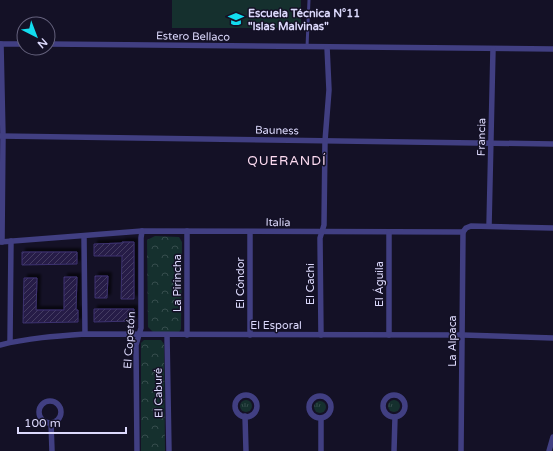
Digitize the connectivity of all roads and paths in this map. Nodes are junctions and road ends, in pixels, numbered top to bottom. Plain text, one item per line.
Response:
1 (309, 0) edge
2 (1, 44) edge
3 (16, 44) edge
4 (56, 44) edge
5 (307, 47) junction
6 (327, 48) junction
7 (493, 49) junction
8 (553, 49) edge
9 (1, 136) edge
10 (325, 141) junction
11 (491, 143) junction
12 (553, 144) edge
13 (489, 226) junction
14 (553, 228) edge
15 (187, 231) junction
16 (142, 232) junction
17 (250, 232) junction
18 (322, 232) junction
19 (389, 232) junction
20 (463, 232) junction
21 (84, 236) junction
22 (11, 241) junction
23 (1, 242) edge
24 (85, 334) junction
25 (250, 334) junction
26 (139, 335) junction
27 (167, 335) junction
28 (187, 335) junction
29 (320, 335) junction
30 (389, 335) junction
31 (463, 335) junction
32 (553, 338) edge
33 (10, 342) junction
34 (0, 345) edge
35 (245, 416) dead end
36 (395, 417) dead end
37 (321, 418) dead end
38 (51, 423) dead end
39 (553, 437) edge
40 (52, 451) edge
41 (136, 451) edge
42 (169, 451) edge
43 (246, 451) edge
44 (321, 451) edge
45 (394, 451) edge
46 (461, 451) edge
47 (549, 451) edge

1 - 5 lane
2 - 3 street
2 - 9 street
4 - 5 street, Estero Bellaco
5 - 6 street, Estero Bellaco
6 - 7 street, Estero Bellaco
6 - 10 street, El Cachi
7 - 8 street, Estero Bellaco
7 - 11 street, Francia
9 - 10 street, Bauness
9 - 23 street
10 - 11 street, Bauness
10 - 18 street, El Cachi
11 - 12 street, Bauness
11 - 13 street, Francia
13 - 14 street, Italia
13 - 20 street, Italia
15 - 16 street, Italia
15 - 17 street, Italia
15 - 28 street, La Pirincha
16 - 21 street, Italia
16 - 26 street, El Copetón
17 - 18 street, Italia
17 - 25 street, El Cóndor
18 - 19 street, Italia
18 - 29 street, El Cachi
19 - 20 street, Italia
19 - 30 street, El Águila
20 - 31 street, La Alpaca
21 - 22 street, Italia
21 - 24 street
22 - 23 street, Italia
22 - 33 street
24 - 26 street, El Esporal
24 - 33 street, El Esporal
25 - 28 street, El Esporal
25 - 29 street, El Esporal
26 - 27 street, El Esporal
26 - 41 street, El Copetón
27 - 28 street, El Esporal
27 - 42 street, El Caburé
29 - 30 street, El Esporal
30 - 31 street, El Esporal
31 - 32 street, El Esporal
31 - 46 street, La Alpaca
33 - 34 street, El Esporal
35 - 43 street
36 - 45 street
37 - 44 street
38 - 40 street
39 - 47 street

